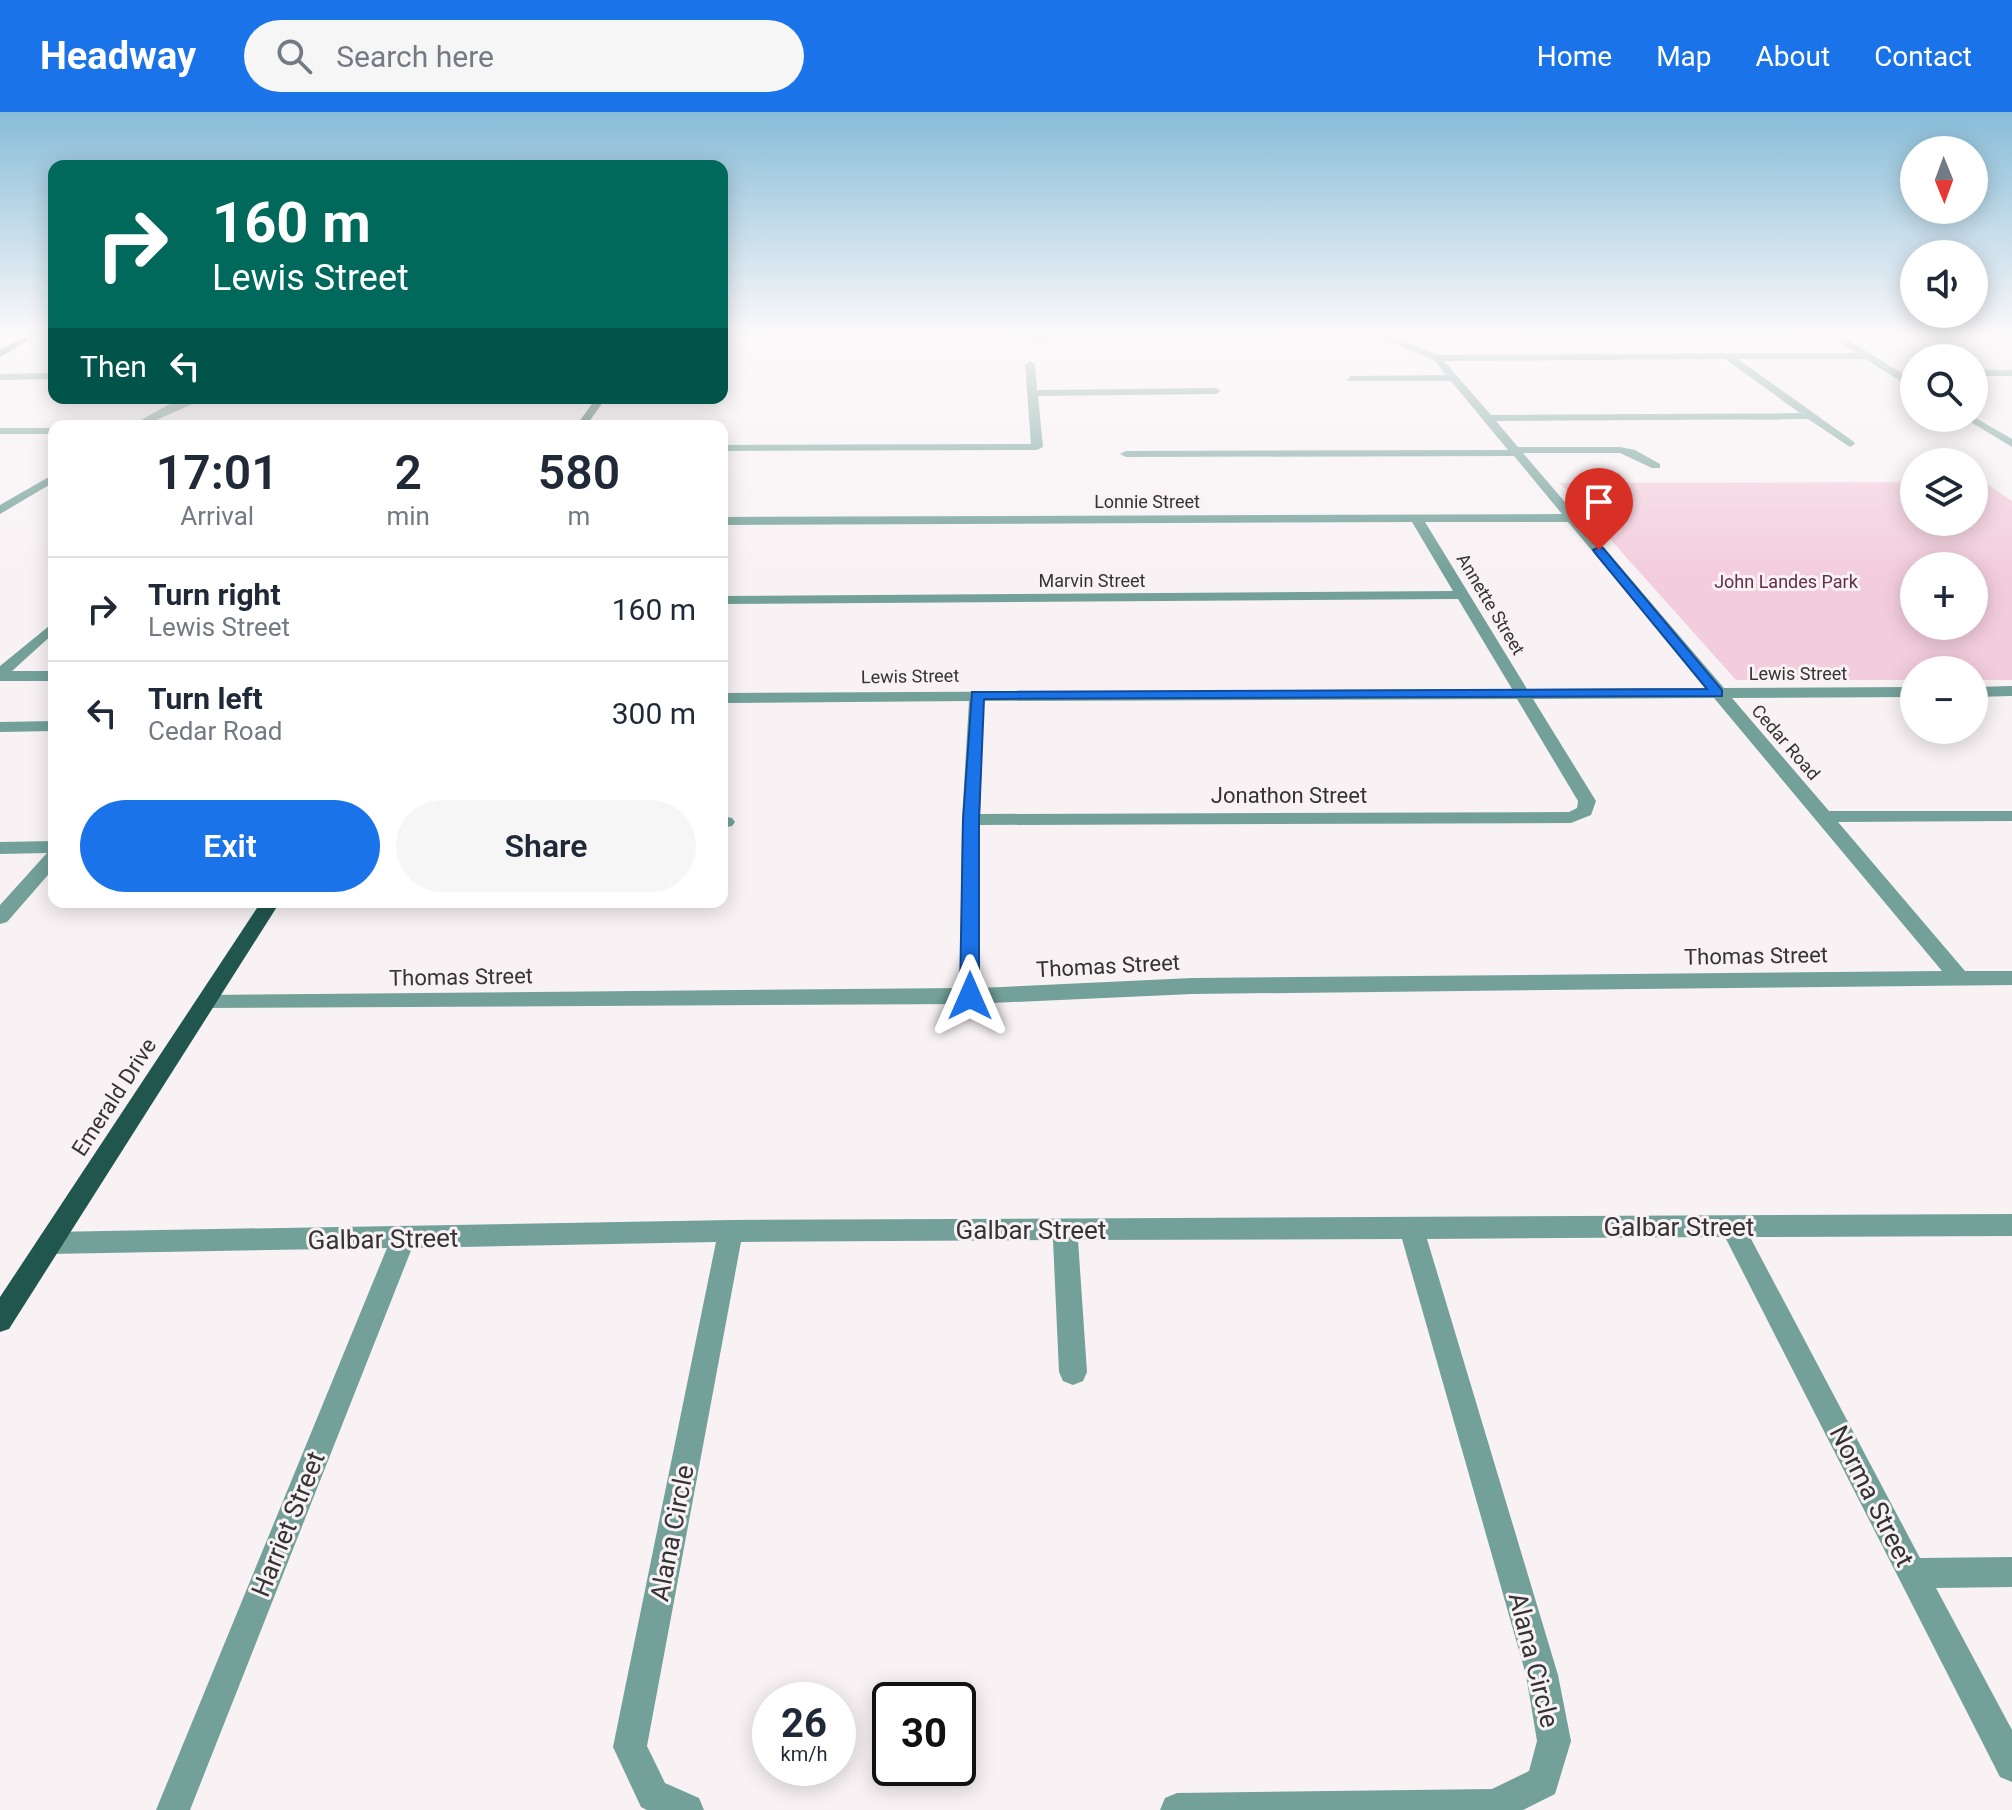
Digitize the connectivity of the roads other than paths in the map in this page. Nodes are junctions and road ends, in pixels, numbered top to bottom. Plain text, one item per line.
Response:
1 (1036, 415) edge
2 (1485, 415) edge
3 (1811, 416) joint
4 (1487, 418) junction
5 (1988, 429) edge
6 (0, 431) edge
7 (48, 431) edge
8 (1850, 444) dead end
9 (2012, 444) edge
10 (728, 448) edge
11 (1516, 452) junction
12 (1126, 454) dead end
13 (1656, 466) dead end
14 (48, 481) edge
15 (0, 510) edge
16 (1416, 518) junction
17 (1572, 518) junction
18 (728, 521) edge
19 (1462, 595) junction
20 (728, 600) edge
21 (48, 631) edge
22 (0, 675) edge
23 (48, 676) edge
24 (2012, 691) edge
25 (1900, 692) edge
26 (1988, 692) edge
27 (1717, 693) junction
28 (1523, 694) junction
29 (977, 695) junction
30 (728, 698) edge
31 (48, 726) edge
32 (0, 727) edge
33 (1582, 793) joint
34 (2012, 816) edge
35 (1823, 817) junction
36 (971, 820) junction
37 (48, 847) edge
38 (0, 848) edge
39 (48, 864) edge
40 (267, 908) edge
41 (0, 917) edge
42 (1959, 978) junction
43 (2012, 978) edge
44 (970, 996) junction
45 (206, 1003) junction
46 (2012, 1225) edge
47 (1411, 1227) junction
48 (1732, 1227) junction
49 (731, 1231) junction
50 (1065, 1231) junction
51 (403, 1239) junction
52 (50, 1243) junction
53 (0, 1320) edge
54 (1073, 1372) dead end
55 (2012, 1572) edge
56 (1911, 1573) junction
57 (2012, 1765) edge
58 (173, 1810) edge
59 (687, 1810) edge
60 (1177, 1810) edge

1 - 10 street
2 - 4 street, Cedar Road
3 - 4 street
3 - 8 street
4 - 11 street, Cedar Road
5 - 9 street
6 - 7 street
11 - 12 street
11 - 13 street
11 - 17 street, Cedar Road
14 - 15 street
16 - 17 street, Lonnie Street
16 - 18 street, Lonnie Street
16 - 19 street, Annette Street
17 - 27 street, Cedar Road
19 - 20 street, Marvin Street
19 - 28 street, Annette Street
21 - 22 street
22 - 23 street
24 - 26 street
25 - 27 street, Lewis Street
27 - 28 street, Lewis Street
27 - 35 street, Cedar Road
28 - 29 street, Lewis Street
28 - 33 street, Annette Street
29 - 30 street, Lewis Street
29 - 36 street
31 - 32 street
33 - 36 street, Jonathon Street
34 - 35 street
35 - 42 street, Cedar Road
36 - 44 street
37 - 38 street
39 - 41 street
40 - 45 main road, Emerald Drive
42 - 43 street, Thomas Street
42 - 44 street, Thomas Street
44 - 45 street, Thomas Street
45 - 52 main road, Emerald Drive
46 - 48 street, Galbar Street
47 - 48 street, Galbar Street
47 - 50 street, Galbar Street
47 - 60 street, Alana Circle
48 - 56 street, Norma Street
49 - 50 street, Galbar Street
49 - 51 street, Galbar Street
49 - 59 street, Alana Circle
50 - 54 street
51 - 52 street, Galbar Street
51 - 58 street, Harriet Street
52 - 53 main road, Emerald Drive
55 - 56 street
56 - 57 street, Norma Street

